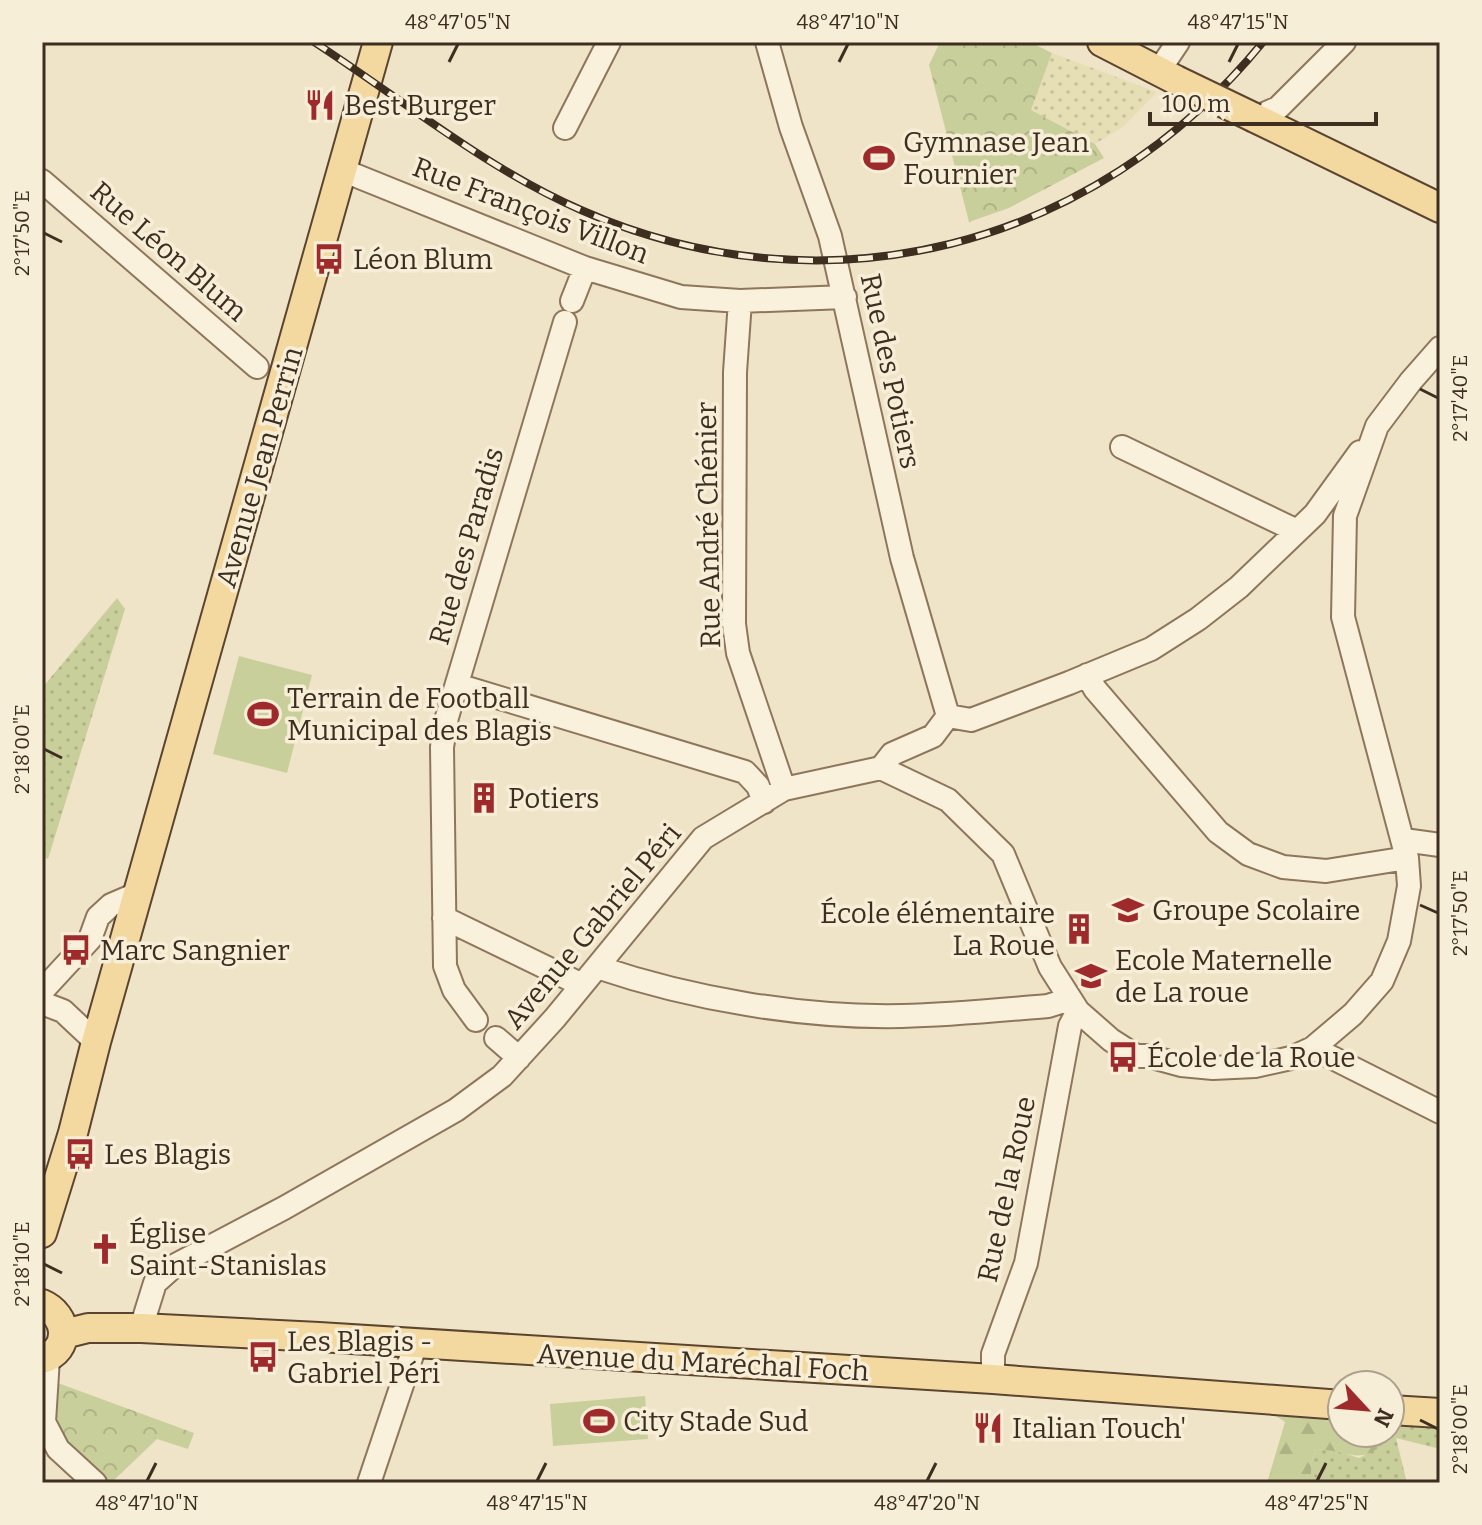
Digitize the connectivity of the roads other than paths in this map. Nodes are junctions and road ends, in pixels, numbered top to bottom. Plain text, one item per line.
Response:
1 (378, 42) edge
2 (609, 42) edge
3 (767, 42) edge
4 (1102, 42) edge
5 (1178, 42) edge
6 (1344, 42) edge
7 (1167, 76) junction
8 (1255, 118) junction
9 (565, 128) dead end
10 (342, 170) junction
11 (42, 181) edge
12 (1438, 211) edge
13 (585, 268) junction
14 (845, 297) junction
15 (740, 301) junction
16 (1440, 348) edge
17 (257, 367) dead end
18 (1377, 426) junction
19 (1122, 447) dead end
20 (1326, 501) junction
21 (1345, 516) junction
22 (1297, 531) junction
23 (1087, 675) junction
24 (457, 685) junction
25 (948, 716) junction
26 (881, 768) junction
27 (784, 789) junction
28 (764, 802) junction
29 (1440, 845) edge
30 (1405, 849) junction
31 (139, 893) junction
32 (444, 918) junction
33 (597, 967) junction
34 (582, 985) junction
35 (42, 991) edge
36 (42, 1003) edge
37 (1074, 1005) junction
38 (476, 1020) dead end
39 (496, 1038) dead end
40 (96, 1042) junction
41 (1313, 1048) junction
42 (519, 1058) junction
43 (1440, 1112) edge
44 (43, 1236) edge
45 (42, 1303) edge
46 (141, 1328) junction
47 (64, 1334) junction
48 (416, 1343) junction
49 (45, 1358) edge
50 (993, 1379) junction
51 (1326, 1404) edge
52 (1406, 1411) edge
53 (1440, 1413) edge
54 (95, 1483) edge
55 (369, 1483) edge

1 - 10 main road, Avenue Jean Perrin
2 - 9 street
3 - 14 street, Rue des Potiers
4 - 7 main road
5 - 7 street
6 - 8 street
7 - 8 main road, bridge
8 - 12 main road
10 - 13 street, Rue François Villon
10 - 31 main road, Avenue Jean Perrin
11 - 17 street, Rue Léon Blum
13 - 15 street, Rue François Villon
13 - 24 street, Rue des Paradis
14 - 15 street, Rue François Villon
14 - 25 street, Rue des Potiers
15 - 27 street, Rue André Chénier
16 - 18 street
18 - 20 street
18 - 21 street
19 - 22 street
20 - 21 street
20 - 22 street
21 - 30 street
22 - 23 street
23 - 25 street
23 - 30 street
24 - 28 street
24 - 32 street, Rue des Paradis
25 - 26 street
26 - 27 street, Avenue Gabriel Péri
26 - 37 street
27 - 28 street, Avenue Gabriel Péri
28 - 33 street, Avenue Gabriel Péri
29 - 30 street
30 - 41 street
31 - 35 street
31 - 40 main road, Avenue Jean Perrin
32 - 34 street
32 - 38 street, Rue des Paradis
33 - 34 street, Avenue Gabriel Péri
33 - 37 street
34 - 42 street, Avenue Gabriel Péri
36 - 40 street
37 - 41 street
37 - 50 street, Rue de la Roue
39 - 42 street
40 - 44 main road, Avenue Jean Perrin
41 - 43 street
42 - 46 street, Avenue Gabriel Péri
45 - 47 main road
46 - 47 main road, Avenue du Maréchal Foch
46 - 48 main road, Avenue du Maréchal Foch
47 - 49 main road
48 - 50 main road, Avenue du Maréchal Foch
48 - 55 street
49 - 54 street
50 - 51 main road, Avenue du Maréchal Foch
52 - 53 main road

